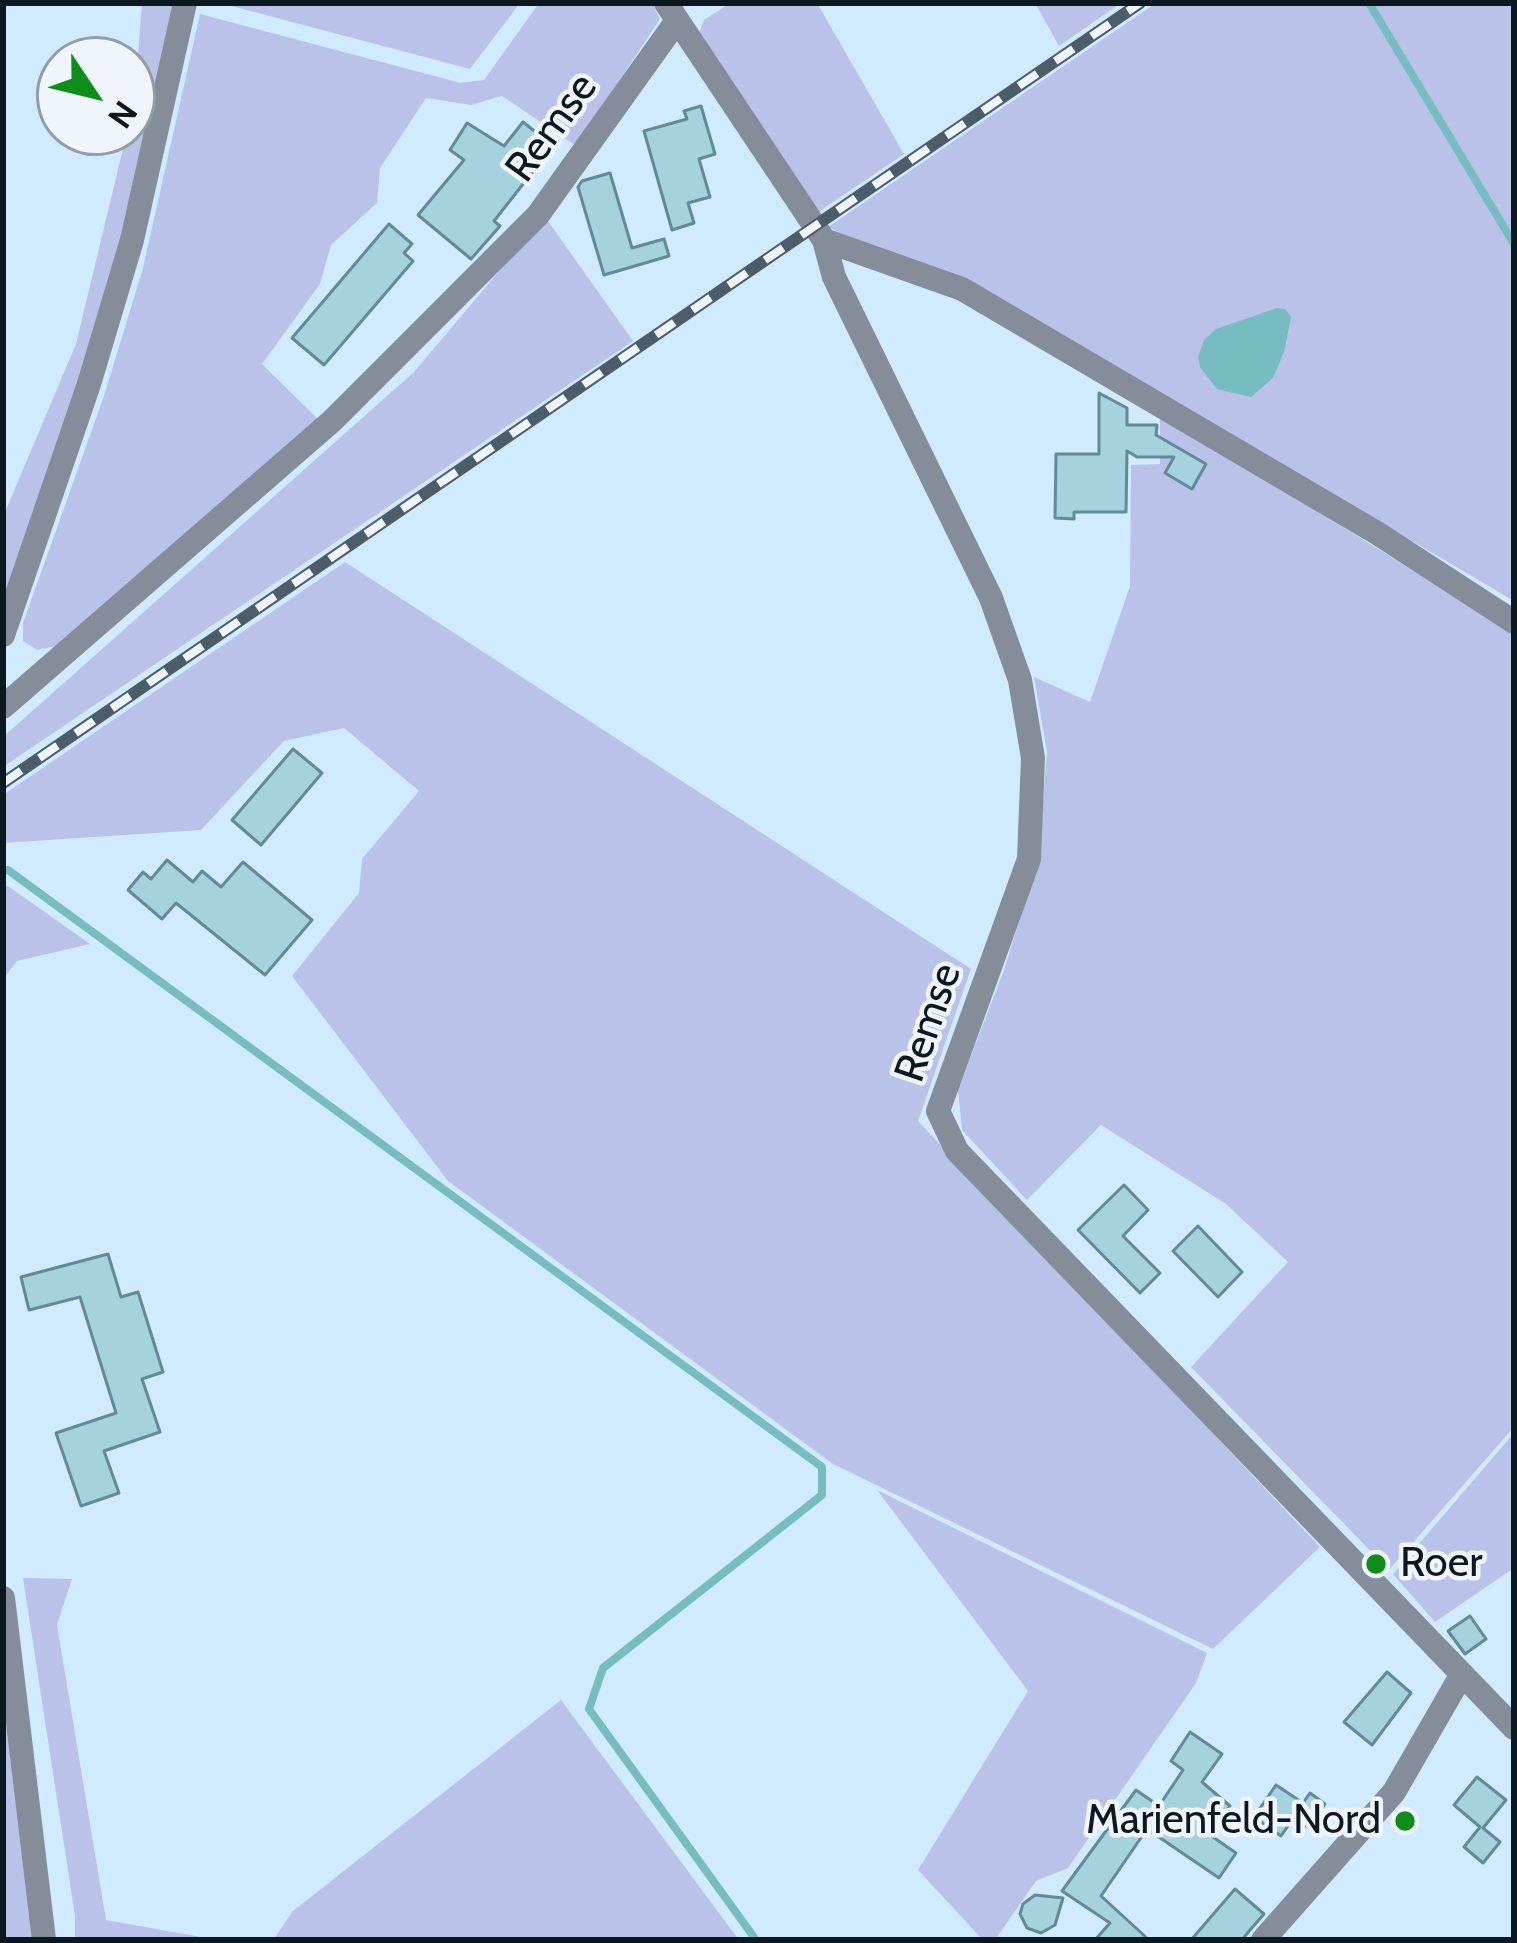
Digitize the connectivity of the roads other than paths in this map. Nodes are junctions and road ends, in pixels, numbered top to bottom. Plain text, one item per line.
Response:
1 (185, 3) edge
2 (671, 12) edge
3 (824, 239) junction
4 (1514, 622) edge
5 (3, 635) edge
6 (3, 707) edge
7 (3, 1598) edge
8 (1462, 1674) junction
9 (1514, 1727) edge
10 (44, 1940) edge
11 (1263, 1940) edge

1 - 5 street
2 - 3 street, Remse
2 - 6 street, Remse
3 - 4 street
3 - 8 street, Remse
7 - 10 street
8 - 9 street, Remse
8 - 11 street

